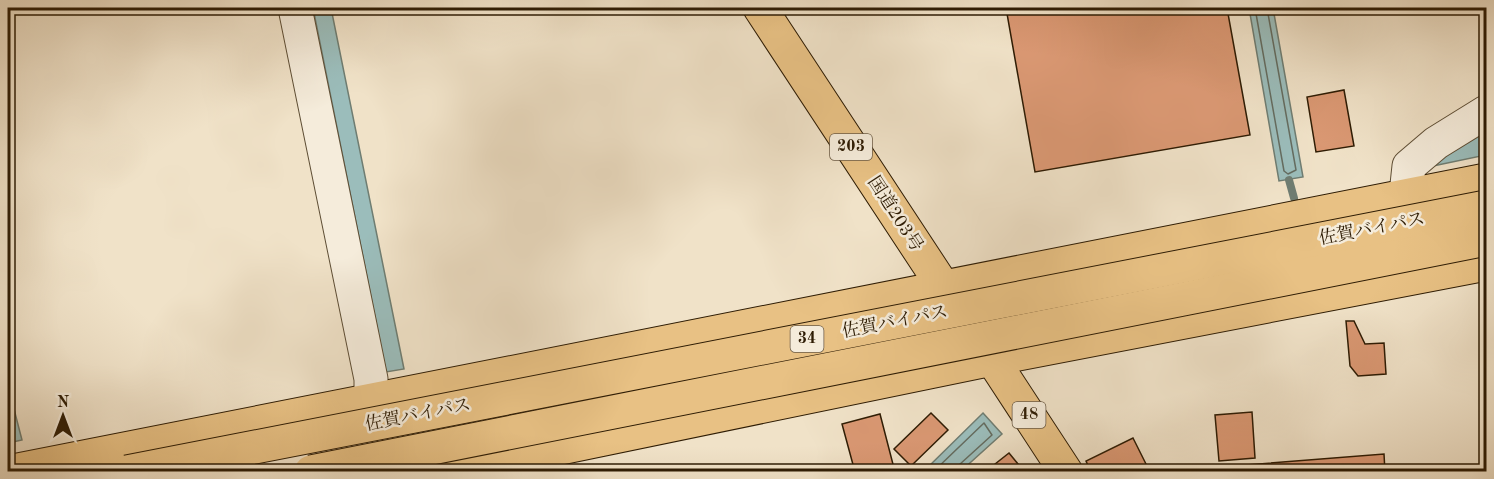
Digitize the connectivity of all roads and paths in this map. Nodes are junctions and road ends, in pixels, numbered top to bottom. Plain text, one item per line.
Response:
1 (295, 8) edge
2 (763, 9) edge
3 (1486, 112) edge
4 (1486, 180) edge
5 (1406, 194) junction
6 (1486, 207) edge
7 (1486, 239) edge
8 (1486, 264) edge
9 (943, 287) junction
10 (992, 359) junction
11 (371, 402) junction
12 (8, 471) edge
13 (127, 471) edge
14 (310, 471) edge
15 (444, 471) edge
16 (1066, 471) edge

1 - 11 street
2 - 9 main road, 国道203号 / 203
3 - 5 street
4 - 5 main road
5 - 9 main road
6 - 13 main road, 佐賀バイパス / 34, bridge
7 - 14 main road, 佐賀バイパス / 34, bridge
8 - 10 main road
9 - 10 main road, 国道203号 / 203
9 - 11 main road
10 - 15 main road
10 - 16 main road, 48
11 - 12 main road

